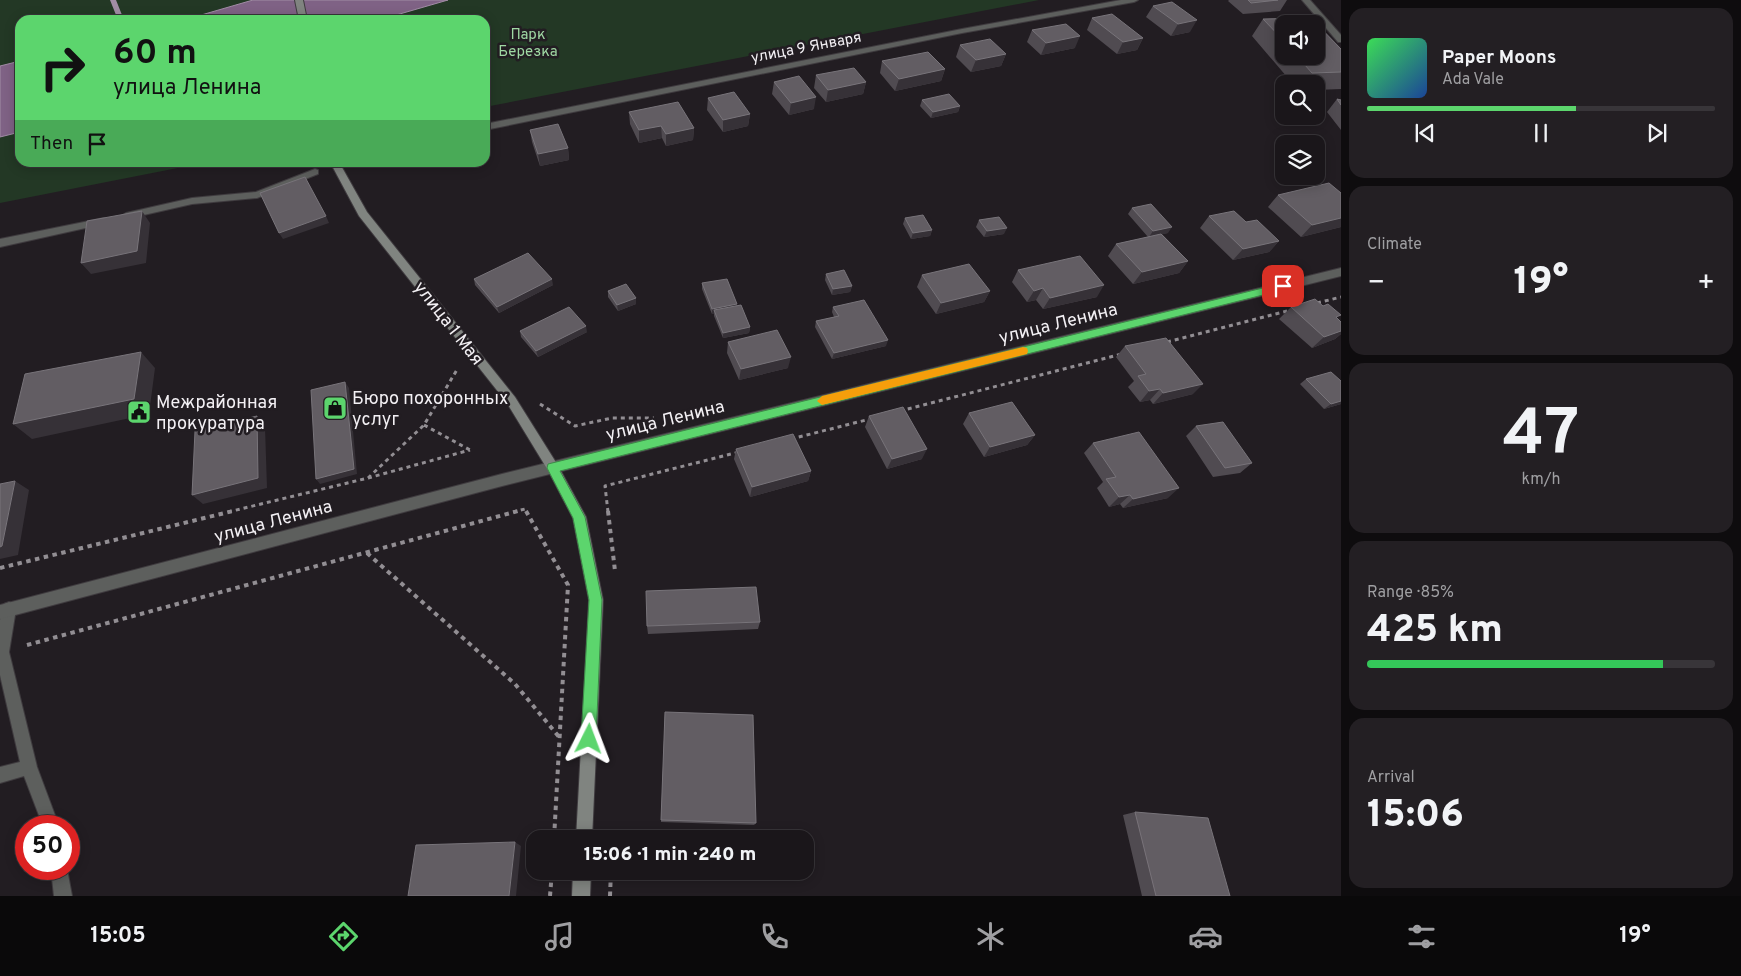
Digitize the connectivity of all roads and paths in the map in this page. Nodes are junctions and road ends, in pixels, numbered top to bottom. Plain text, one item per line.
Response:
1 (299, 0) edge
2 (1134, 0) edge
3 (1306, 0) edge
4 (302, 15) edge
5 (1341, 40) edge
6 (490, 126) edge
7 (337, 167) edge
8 (315, 172) dead end
9 (0, 243) edge
10 (1341, 272) edge
11 (1341, 297) edge
12 (1313, 304) edge
13 (1294, 309) edge
14 (1161, 344) edge
15 (1123, 354) edge
16 (453, 361) dead end
17 (534, 397) dead end
18 (895, 412) edge
19 (876, 417) edge
20 (656, 418) dead end
21 (424, 425) junction
22 (789, 439) edge
23 (741, 451) edge
24 (552, 468) junction
25 (368, 478) junction
26 (605, 486) dead end
27 (367, 553) junction
28 (0, 568) edge
29 (4, 611) edge
30 (2, 652) junction
31 (560, 738) junction
32 (29, 767) junction
33 (0, 775) edge
34 (47, 815) edge
35 (555, 830) edge
36 (584, 830) edge
37 (61, 880) edge
38 (551, 880) edge
39 (582, 880) edge
40 (611, 880) edge
41 (63, 896) edge
42 (550, 896) edge
43 (581, 896) edge
44 (610, 896) edge

1 - 4 main road
2 - 6 street, улица 9 Января
3 - 5 street
7 - 24 main road, улица 1 Мая
8 - 9 street
10 - 24 street, улица Ленина
11 - 12 path
13 - 14 path
15 - 18 path
16 - 21 path
17 - 20 path
19 - 22 path
21 - 25 path
21 - 25 path
23 - 26 path
24 - 29 street, улица Ленина
24 - 36 main road, улица 1 Мая
25 - 28 path
27 - 30 path
27 - 31 path
27 - 31 path
29 - 30 street
30 - 32 street
31 - 35 path
32 - 33 street
32 - 34 street
37 - 41 street
38 - 42 path
39 - 43 main road
40 - 44 path

